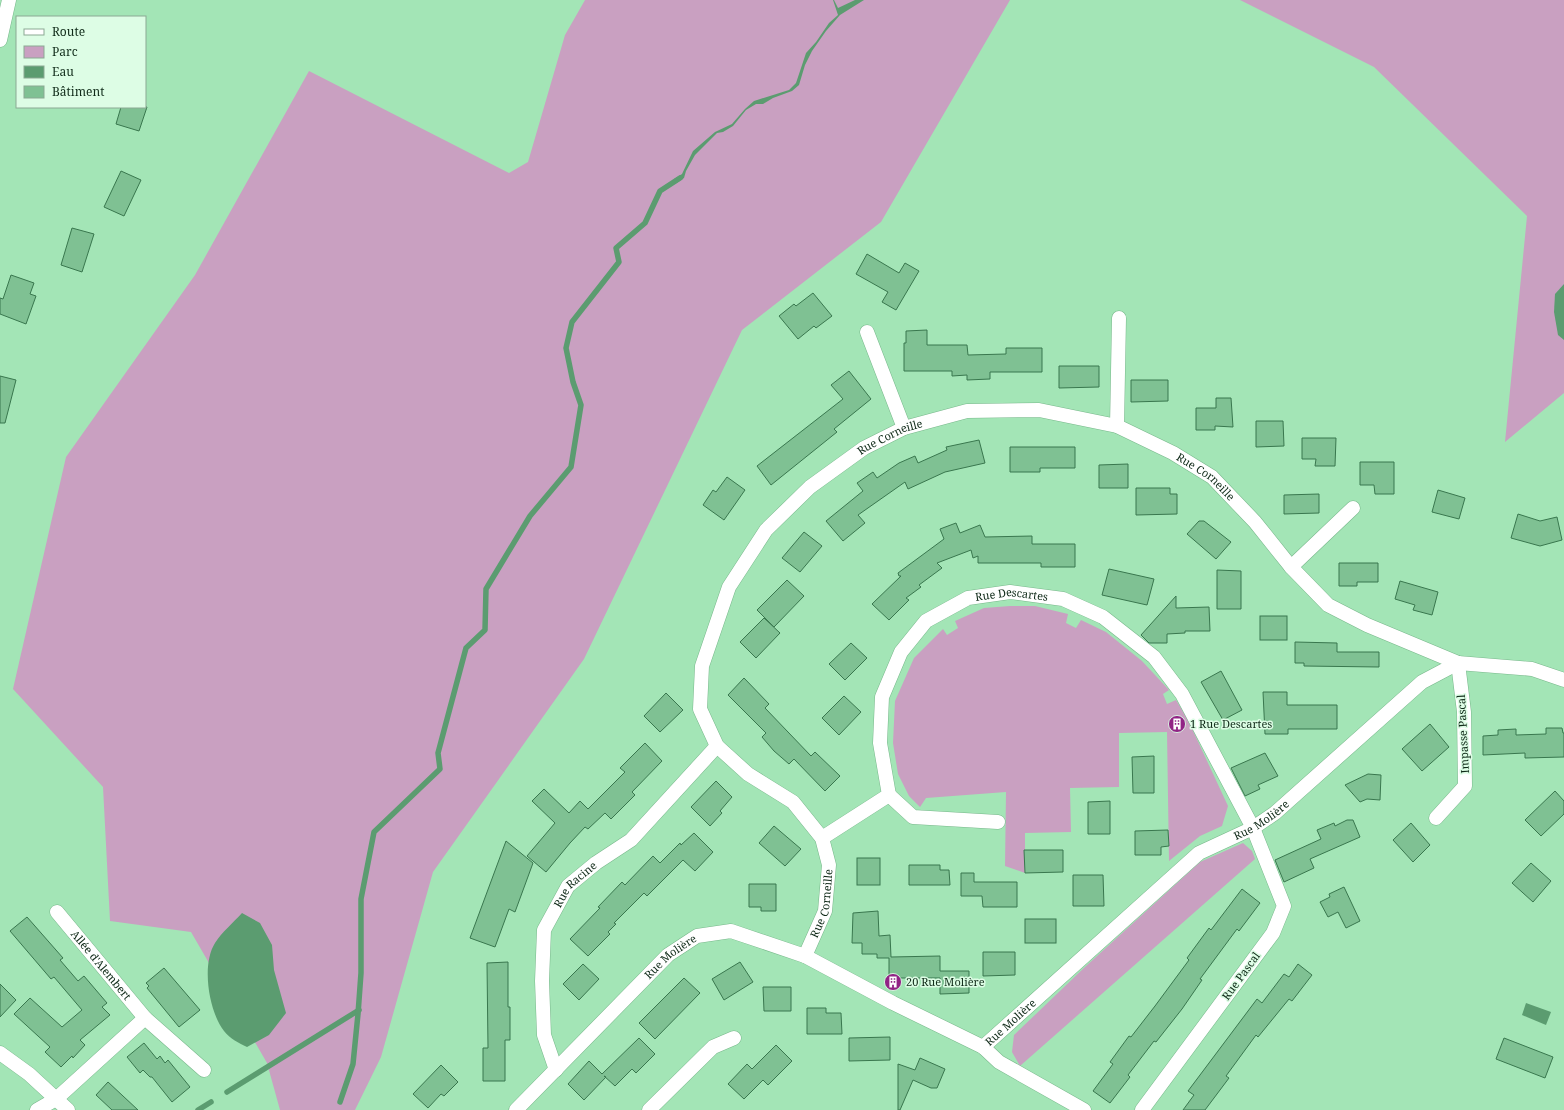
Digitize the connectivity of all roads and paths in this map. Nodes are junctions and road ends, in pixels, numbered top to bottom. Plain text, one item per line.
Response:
1 (9, 0) edge
2 (0, 40) edge
3 (1119, 318) dead end
4 (867, 332) dead end
5 (1117, 426) junction
6 (904, 428) junction
7 (1353, 508) dead end
8 (1291, 567) junction
9 (1458, 663) junction
10 (1564, 680) edge
11 (717, 746) junction
12 (889, 795) junction
13 (1436, 818) dead end
14 (998, 822) dead end
15 (1253, 828) junction
16 (822, 838) junction
17 (57, 912) dead end
18 (805, 956) junction
19 (145, 1018) junction
20 (734, 1038) dead end
21 (983, 1047) junction
22 (0, 1053) edge
23 (204, 1070) dead end
24 (556, 1070) junction
25 (56, 1099) junction
26 (37, 1110) edge
27 (68, 1110) edge
28 (520, 1110) edge
29 (649, 1110) edge
30 (1084, 1110) edge
31 (1142, 1110) edge

1 - 2 street
3 - 5 street
4 - 6 street
5 - 6 street, Rue Corneille
5 - 8 street, Rue Corneille
6 - 11 street, Rue Corneille
7 - 8 street
8 - 9 street, Rue Corneille
9 - 10 street, Rue Corneille
9 - 13 street, Impasse Pascal
9 - 15 street, Rue Molière
11 - 16 street, Rue Corneille
11 - 24 street, Rue Racine
12 - 14 street
12 - 15 street, Rue Descartes
12 - 16 street
15 - 21 street, Rue Molière
15 - 31 street, Rue Pascal
16 - 18 street, Rue Corneille
17 - 19 street, Allée d'Alembert
18 - 21 street, Rue Molière
18 - 24 street, Rue Molière
19 - 23 street, Allée d'Alembert
19 - 25 street
20 - 29 street
21 - 30 street
22 - 25 street
24 - 28 street, Rue Molière
25 - 26 street
25 - 27 street

